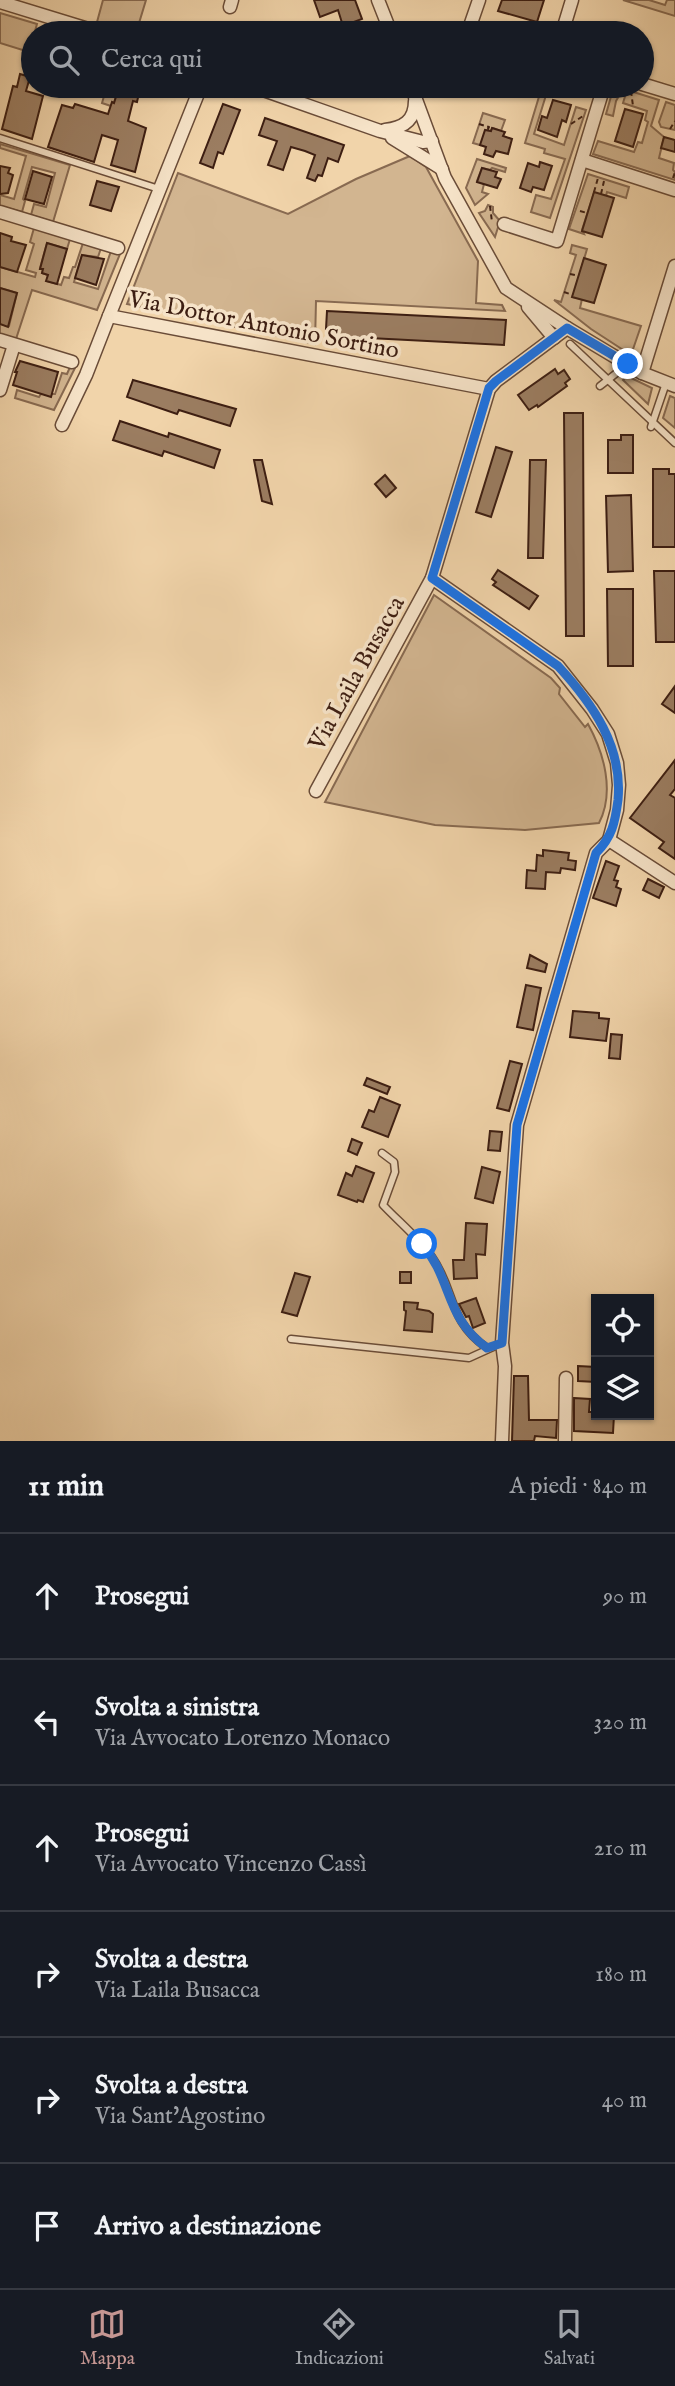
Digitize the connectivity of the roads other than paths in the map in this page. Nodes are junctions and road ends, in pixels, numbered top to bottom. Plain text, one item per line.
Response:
1 (378, 0) edge
2 (479, 0) edge
3 (572, 0) edge
4 (0, 2) edge
5 (62, 21) edge
6 (386, 21) edge
7 (472, 21) edge
8 (566, 21) edge
9 (654, 90) edge
10 (675, 94) edge
11 (196, 98) edge
12 (286, 98) edge
13 (413, 98) edge
14 (415, 98) edge
15 (600, 98) edge
16 (380, 131) junction
17 (0, 138) edge
18 (432, 141) junction
19 (582, 160) junction
20 (442, 169) junction
21 (674, 185) edge
22 (159, 189) junction
23 (0, 212) edge
24 (501, 226) road end
25 (118, 248) dead end
26 (675, 266) edge
27 (521, 299) junction
28 (109, 316) junction
29 (567, 328) junction
30 (554, 338) junction
31 (0, 340) edge
32 (570, 344) dead end
33 (14, 345) junction
34 (72, 362) dead end
35 (628, 364) junction
36 (642, 373) junction
37 (608, 380) junction
38 (670, 384) edge
39 (600, 386) dead end
40 (489, 388) junction
41 (0, 390) edge
42 (62, 425) dead end
43 (652, 425) junction
44 (675, 443) edge
45 (432, 578) junction
46 (316, 791) dead end
47 (609, 840) junction
48 (675, 883) edge
49 (382, 1153) dead end
50 (291, 1339) dead end
51 (502, 1343) junction
52 (487, 1348) junction
53 (566, 1378) dead end
54 (502, 1441) edge
55 (565, 1441) edge

1 - 6 street
2 - 7 street
3 - 8 street
4 - 5 street
9 - 10 street
11 - 22 street, Via Dottor Antonio Sortino
12 - 16 street
13 - 16 street
14 - 18 street
15 - 19 street
16 - 18 street
16 - 20 street
17 - 22 lane
18 - 20 street
19 - 21 street
19 - 24 street
20 - 27 street
22 - 28 street, Via Dottor Antonio Sortino
23 - 25 street
26 - 36 street
27 - 29 street
27 - 30 street
28 - 40 street, Via Dottor Antonio Sortino
28 - 42 street
29 - 30 street
29 - 35 street
30 - 40 street
31 - 33 street
32 - 37 lane
33 - 34 street
33 - 41 street
35 - 36 street
35 - 37 lane
36 - 38 street
37 - 39 lane
37 - 43 lane
38 - 43 lane
40 - 45 street, Via Laila Busacca
43 - 44 lane
45 - 46 street, Via Laila Busacca
45 - 47 street
47 - 48 street
47 - 51 street
49 - 52 lane
50 - 52 lane
51 - 52 lane
51 - 54 street
53 - 55 street

